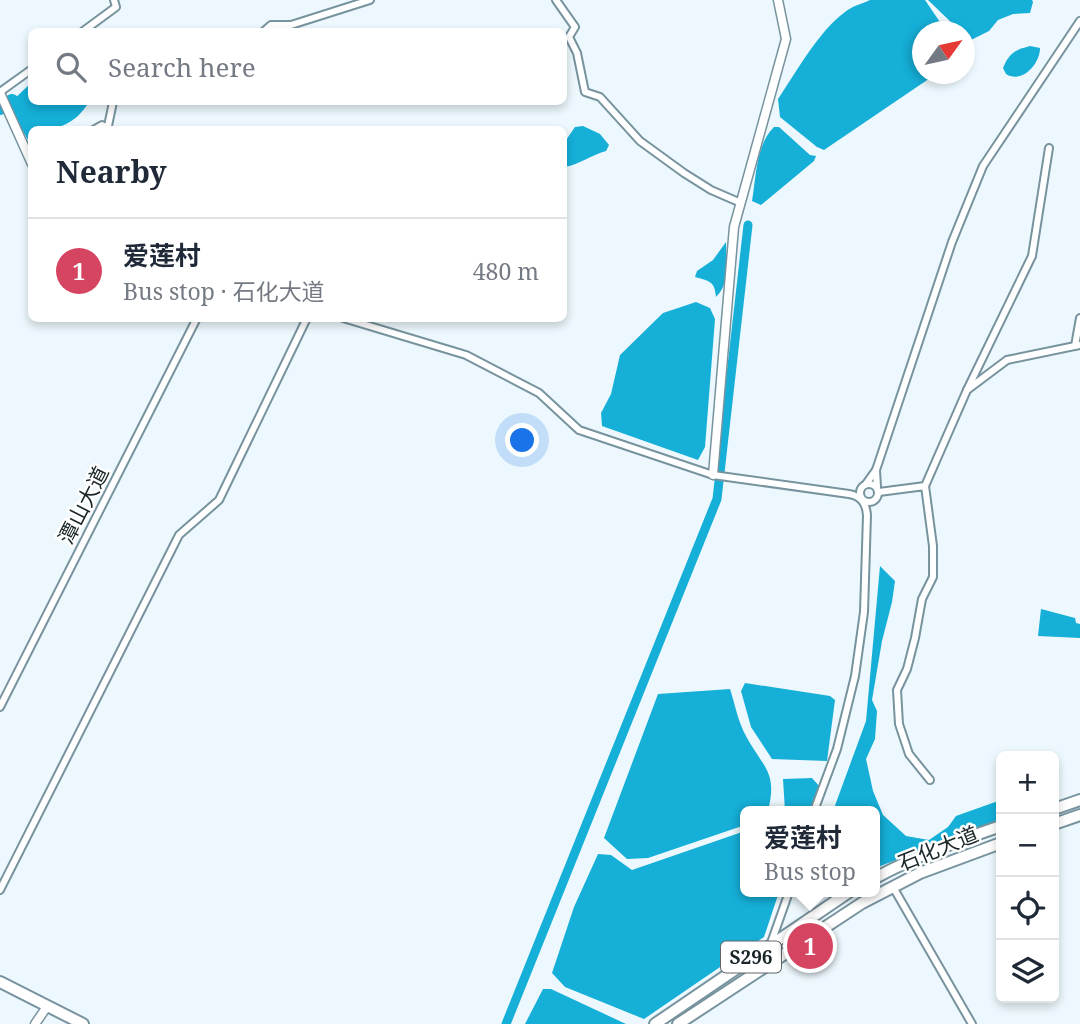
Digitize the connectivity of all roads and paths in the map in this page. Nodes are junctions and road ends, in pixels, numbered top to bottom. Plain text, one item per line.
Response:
1 (114, 0) edge
2 (370, 0) edge
3 (556, 0) edge
4 (778, 0) edge
5 (1080, 21) edge
6 (87, 28) edge
7 (268, 28) edge
8 (28, 72) edge
9 (1, 95) edge
10 (113, 105) edge
11 (109, 126) edge
12 (1049, 148) dead end
13 (28, 154) edge
14 (741, 203) junction
15 (1080, 318) edge
16 (195, 322) edge
17 (305, 322) edge
18 (356, 322) edge
19 (1078, 345) edge
20 (967, 390) junction
21 (876, 470) junction
22 (713, 475) junction
23 (864, 486) junction
24 (925, 486) junction
25 (878, 491) junction
26 (849, 494) junction
27 (861, 498) junction
28 (876, 500) junction
29 (867, 515) junction
30 (0, 707) edge
31 (930, 780) dead end
32 (1080, 800) edge
33 (816, 806) edge
34 (1059, 807) edge
35 (1080, 815) edge
36 (1059, 822) edge
37 (996, 828) edge
38 (996, 845) edge
39 (880, 875) edge
40 (893, 887) junction
41 (0, 890) edge
42 (880, 894) edge
43 (787, 897) edge
44 (842, 897) edge
45 (874, 897) edge
46 (771, 944) junction
47 (0, 982) edge
48 (46, 1007) junction
49 (35, 1024) edge
50 (83, 1024) edge
51 (655, 1024) edge
52 (678, 1024) edge
53 (971, 1024) edge

1 - 6 street
2 - 7 street
3 - 14 street
4 - 14 street
5 - 21 street
8 - 9 street
9 - 13 street
10 - 11 street
12 - 20 street
14 - 22 street
15 - 19 street
16 - 30 street, 潭山大道
17 - 41 street
18 - 22 street
19 - 20 street
20 - 24 street
21 - 23 street
21 - 25 street
22 - 26 street
23 - 25 street
23 - 26 street
23 - 27 street
24 - 25 street
24 - 31 street
25 - 28 street
26 - 27 street
27 - 28 street
27 - 29 street
28 - 29 street
29 - 33 street
32 - 34 main road
35 - 36 main road
37 - 39 main road, 石化大道
38 - 40 main road, 石化大道 / S296
40 - 42 main road, 石化大道 / S296
40 - 53 street
43 - 46 street
44 - 46 main road, S296
45 - 52 main road, 石化大道 / S296
46 - 51 main road, S296
47 - 48 main road
48 - 49 street
48 - 50 main road

